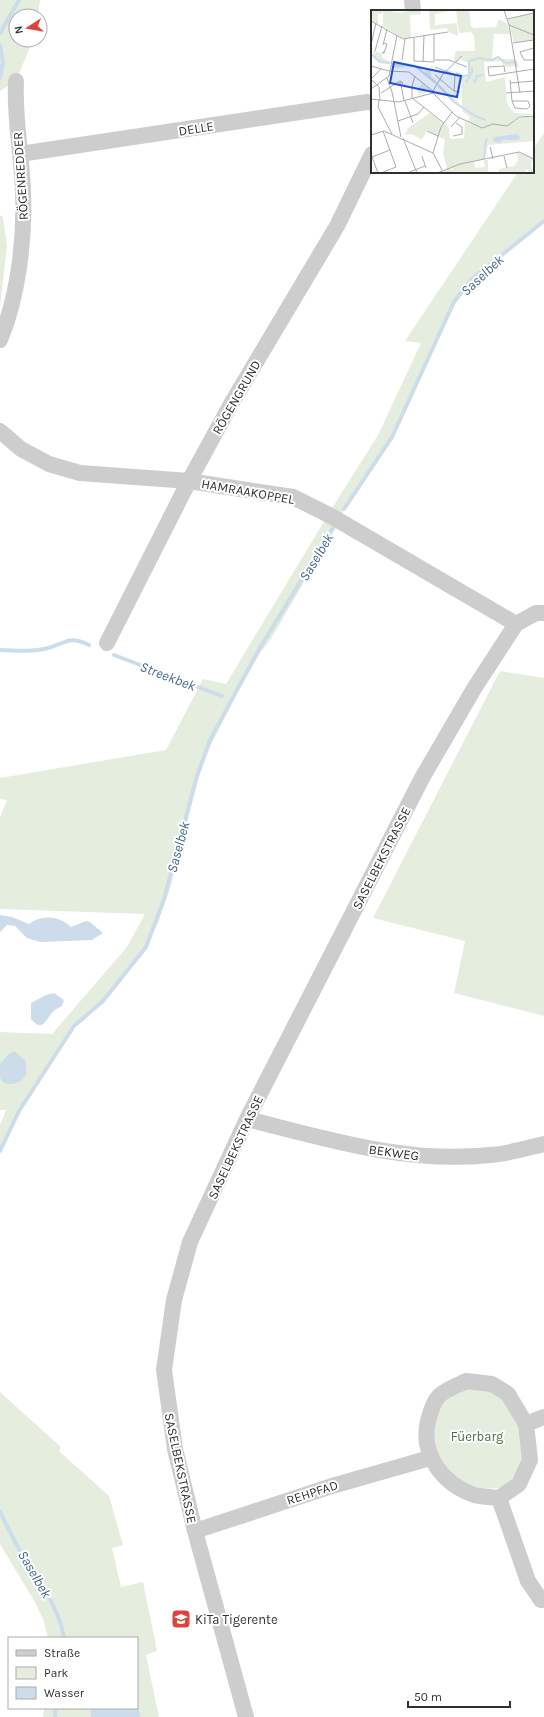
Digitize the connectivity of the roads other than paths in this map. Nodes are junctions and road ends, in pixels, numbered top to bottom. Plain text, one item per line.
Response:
1 (412, 0) edge
2 (413, 10) edge
3 (16, 81) dead end
4 (371, 103) edge
5 (20, 154) junction
6 (371, 156) edge
7 (0, 340) edge
8 (0, 431) edge
9 (189, 481) junction
10 (544, 613) edge
11 (516, 624) junction
12 (107, 644) dead end
13 (247, 1119) junction
14 (544, 1144) edge
15 (544, 1417) edge
16 (526, 1424) junction
17 (430, 1458) junction
18 (499, 1498) junction
19 (195, 1531) junction
20 (544, 1600) edge
21 (246, 1717) edge

1 - 2 street
3 - 5 street, RÖGENREDDER
4 - 5 street, DELLE
5 - 7 street, RÖGENREDDER
6 - 9 street, RÖGENGRUND
8 - 9 street, HAMRAAKOPPEL
9 - 11 street, HAMRAAKOPPEL
9 - 12 street, RÖGENGRUND
10 - 11 street
11 - 13 street, SASELBEKSTRASSE
13 - 14 street, BEKWEG
13 - 19 street, SASELBEKSTRASSE
15 - 16 street
16 - 17 street
16 - 18 street
17 - 18 street
17 - 19 street, REHPFAD
18 - 20 street
19 - 21 street, SASELBEKSTRASSE

